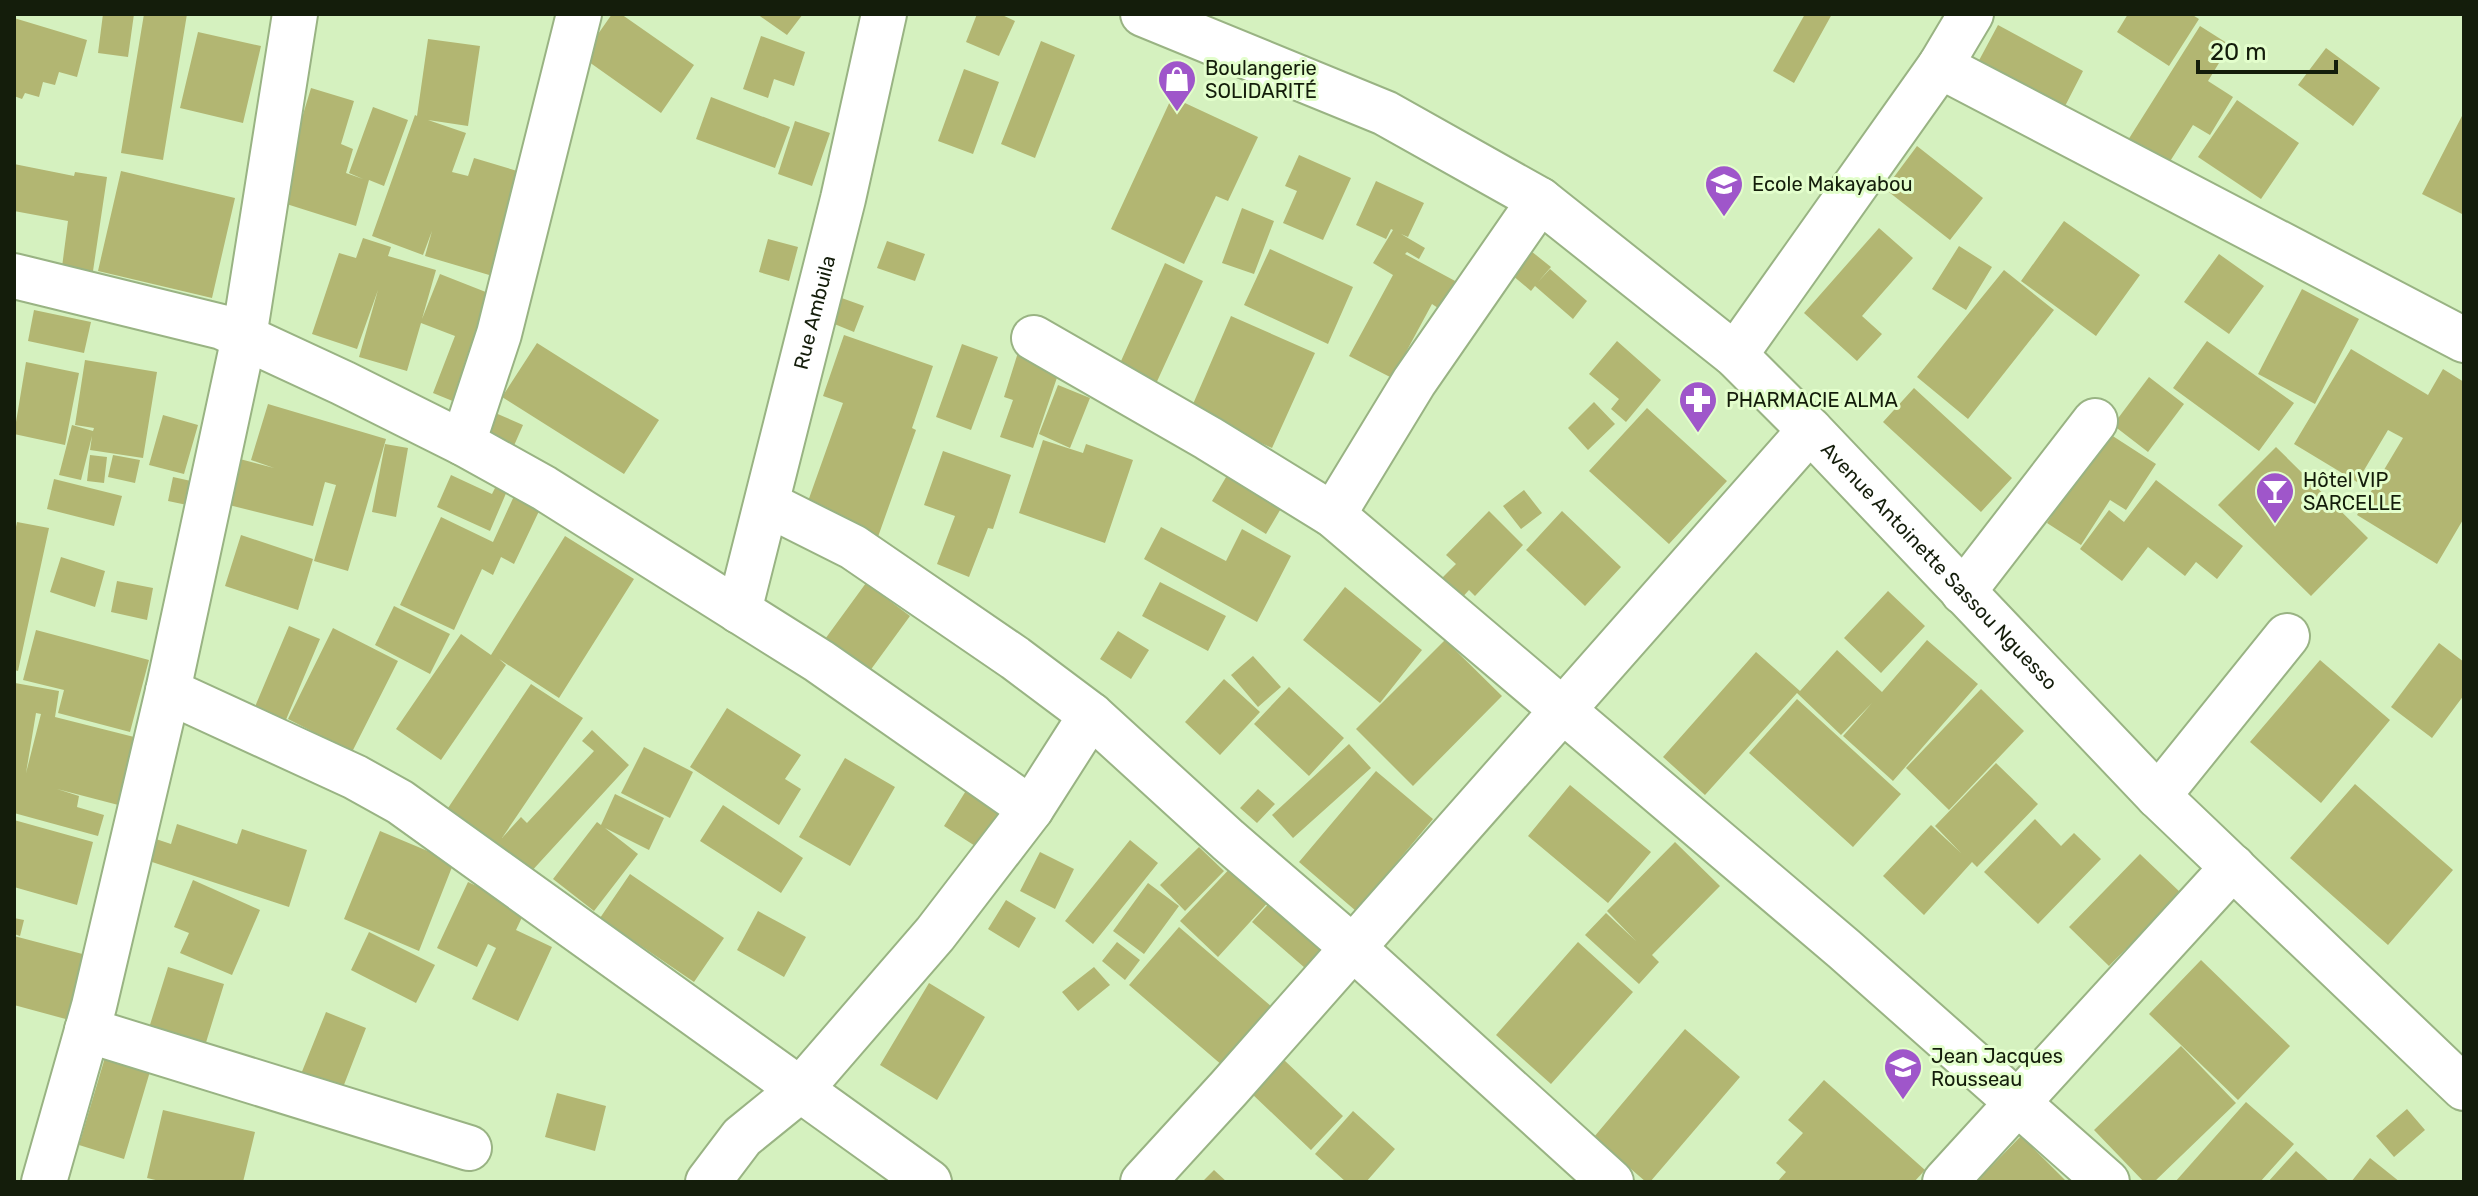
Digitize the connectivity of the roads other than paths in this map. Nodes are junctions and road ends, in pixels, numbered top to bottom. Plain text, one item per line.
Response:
1 (295, 14) edge
2 (579, 14) edge
3 (884, 14) edge
4 (1971, 14) edge
5 (1160, 17) edge
6 (1940, 66) junction
7 (1540, 200) junction
8 (14, 276) edge
9 (244, 337) junction
10 (1034, 338) dead end
11 (2464, 340) edge
12 (1735, 355) junction
13 (2095, 421) dead end
14 (1810, 430) junction
15 (463, 443) junction
16 (767, 504) junction
17 (1333, 515) junction
18 (1963, 592) junction
19 (739, 611) junction
20 (2287, 636) dead end
21 (168, 691) junction
22 (1562, 710) junction
23 (1091, 715) junction
24 (2158, 796) junction
25 (1031, 809) junction
26 (2233, 867) junction
27 (1352, 947) junction
28 (87, 1030) junction
29 (2464, 1088) edge
30 (800, 1090) junction
31 (2016, 1103) junction
32 (469, 1148) dead end
33 (44, 1182) edge
34 (708, 1182) edge
35 (929, 1182) edge
36 (1143, 1182) edge
37 (1611, 1182) edge
38 (1945, 1182) edge
39 (2107, 1182) edge

1 - 9 street
2 - 15 street
3 - 16 street, Rue Ambuila
4 - 6 street
5 - 7 street, Avenue Antoinette Sassou Nguesso
6 - 11 street
6 - 12 street
7 - 12 street, Avenue Antoinette Sassou Nguesso
7 - 17 street
8 - 9 street
9 - 15 street
9 - 21 street
10 - 17 street
12 - 14 street, Avenue Antoinette Sassou Nguesso
13 - 18 street
14 - 18 street, Avenue Antoinette Sassou Nguesso
14 - 22 street
15 - 19 street
16 - 19 street, Rue Ambuila
16 - 23 street
17 - 22 street
18 - 24 street, Avenue Antoinette Sassou Nguesso
19 - 25 street
20 - 24 street
21 - 28 street
21 - 30 street
22 - 27 street
22 - 31 street
23 - 25 street
23 - 27 street
24 - 26 street, Avenue Antoinette Sassou Nguesso
25 - 30 street
26 - 29 street, Avenue Antoinette Sassou Nguesso
26 - 31 street
27 - 36 street
27 - 37 street
28 - 32 street
28 - 33 street
30 - 34 street
30 - 35 street
31 - 38 street
31 - 39 street

